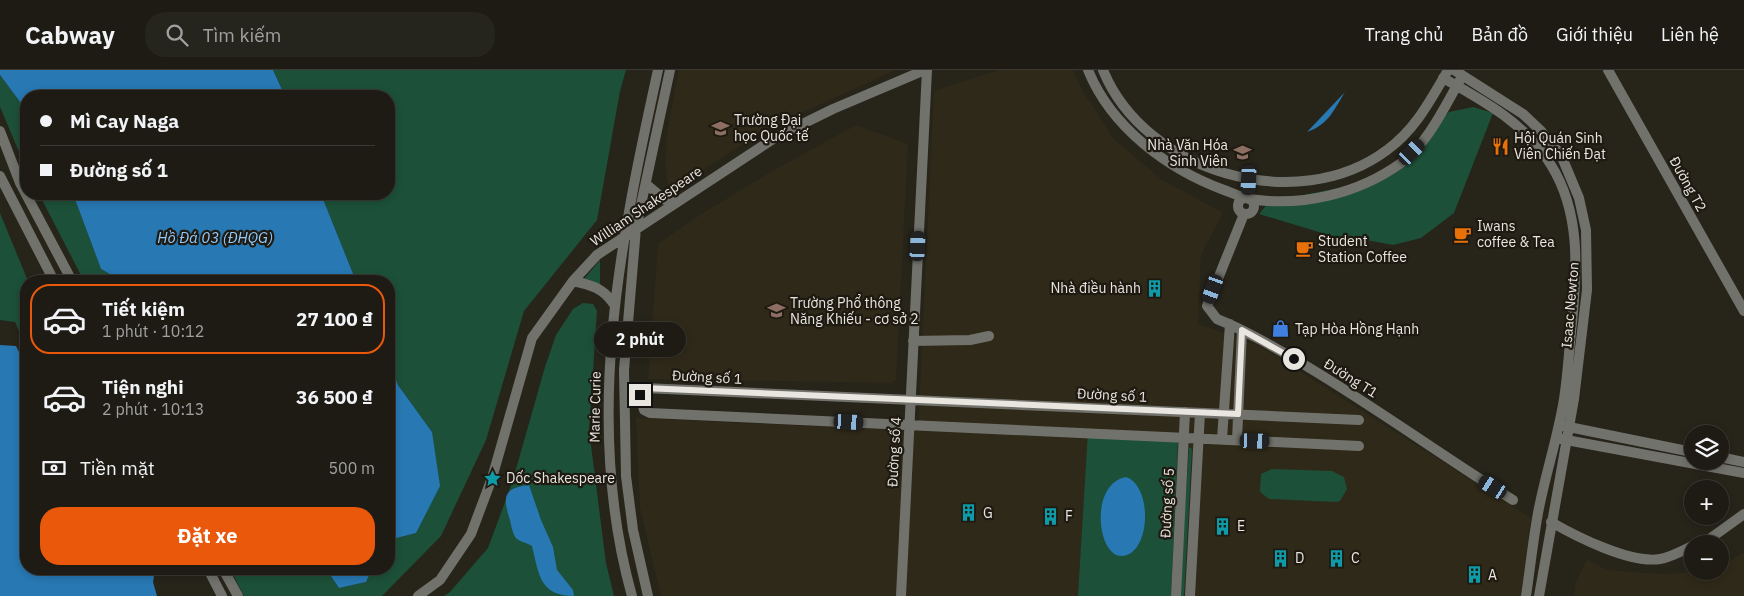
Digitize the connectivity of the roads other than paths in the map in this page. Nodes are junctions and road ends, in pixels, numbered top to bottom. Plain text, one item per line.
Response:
1 (658, 70) edge
2 (670, 70) edge
3 (926, 70) edge
4 (1088, 70) edge
5 (1103, 70) edge
6 (1608, 70) edge
7 (1461, 72) edge
8 (1446, 74) edge
9 (1457, 86) junction
10 (0, 131) edge
11 (0, 176) edge
12 (1249, 180) junction
13 (20, 183) edge
14 (646, 184) junction
15 (1248, 198) junction
16 (29, 200) edge
17 (676, 203) junction
18 (636, 228) junction
19 (624, 235) junction
20 (51, 275) edge
21 (69, 275) edge
22 (573, 281) junction
23 (613, 303) junction
24 (1744, 311) edge
25 (1230, 324) junction
26 (1242, 330) junction
27 (989, 336) dead end
28 (914, 341) junction
29 (911, 400) junction
30 (1185, 412) junction
31 (1200, 412) junction
32 (1224, 414) junction
33 (1238, 414) junction
34 (1359, 420) dead end
35 (909, 425) junction
36 (1558, 425) junction
37 (1569, 427) junction
38 (1184, 438) junction
39 (1198, 438) junction
40 (1555, 438) junction
41 (1222, 439) junction
42 (1237, 440) junction
43 (1567, 440) junction
44 (1359, 446) dead end
45 (1684, 450) edge
46 (1729, 459) edge
47 (1744, 462) edge
48 (1744, 473) edge
49 (1513, 500) dead end
50 (1538, 513) junction
51 (1744, 514) edge
52 (1551, 522) junction
53 (1716, 535) edge
54 (1684, 549) edge
55 (211, 575) edge
56 (226, 575) edge
57 (222, 596) edge
58 (238, 596) edge
59 (418, 596) edge
60 (632, 596) edge
61 (648, 596) edge
62 (900, 596) edge
63 (1176, 596) edge
64 (1190, 596) edge
65 (1526, 596) edge
66 (1539, 596) edge

1 - 19 street, Marie Curie
2 - 14 street, Marie Curie
3 - 17 street, William Shakespeare
3 - 28 street, Đường số 4
4 - 15 street
5 - 12 street
6 - 24 street, Đường T2
7 - 9 street
7 - 37 street, Isaac Newton
8 - 9 street, Isaac Newton
8 - 12 street
9 - 15 street
9 - 36 street, Isaac Newton
10 - 13 street
11 - 20 street
12 - 15 street
14 - 17 street
14 - 18 street, Marie Curie
15 - 25 street, Đường T1
16 - 21 street
17 - 18 street, William Shakespeare
18 - 19 street, William Shakespeare
18 - 61 street, Marie Curie
19 - 22 street, William Shakespeare
19 - 23 street, Marie Curie
22 - 23 street
22 - 59 street, William Shakespeare
23 - 60 street, Marie Curie
25 - 26 street, Đường T1
25 - 32 street
26 - 33 street
26 - 49 street, Đường T1
27 - 28 street
28 - 29 street, Đường số 4
29 - 30 street, Đường số 1
29 - 35 street, Đường số 4
29 - 35 street, Đường số 1
30 - 31 street, Đường số 1
30 - 38 street, Đường số 5
31 - 32 street, Đường số 1
31 - 39 street, Đường số 5
32 - 33 street, Đường số 1
32 - 41 street
33 - 34 street, Đường số 1
33 - 42 street
35 - 38 street, Đường số 1
35 - 62 street, Đường số 4
36 - 37 street
36 - 40 street, Isaac Newton
37 - 43 street, Isaac Newton
37 - 45 street
38 - 39 street, Đường số 1
38 - 63 street, Đường số 5
39 - 41 street, Đường số 1
39 - 64 street, Đường số 5
40 - 43 street
40 - 50 street, Isaac Newton
41 - 42 street, Đường số 1
42 - 44 street, Đường số 1
43 - 48 street
43 - 52 street, Isaac Newton
46 - 47 street
50 - 52 street
50 - 65 street, Isaac Newton
51 - 53 street
52 - 54 street
52 - 66 street, Isaac Newton
55 - 57 street
56 - 58 street

